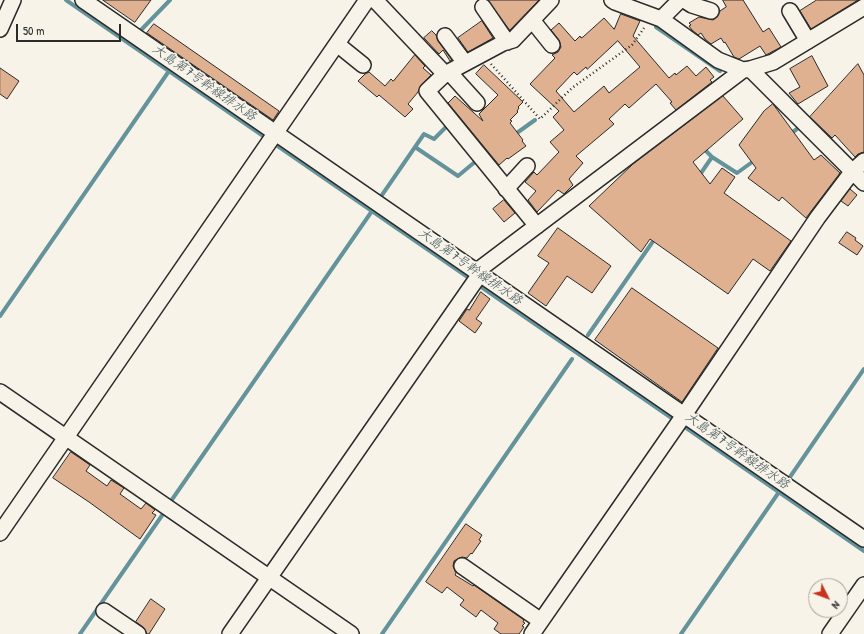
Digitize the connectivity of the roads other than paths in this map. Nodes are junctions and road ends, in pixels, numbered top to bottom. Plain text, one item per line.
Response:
1 (13, 0) edge
2 (83, 0) edge
3 (367, 0) edge
4 (375, 0) edge
5 (551, 0) edge
6 (612, 0) edge
7 (637, 4) edge
8 (483, 7) dead end
9 (864, 7) edge
10 (711, 11) dead end
11 (790, 11) dead end
12 (656, 18) junction
13 (532, 20) junction
14 (0, 29) edge
15 (444, 36) dead end
16 (808, 41) junction
17 (507, 42) junction
18 (337, 44) junction
19 (552, 45) dead end
20 (465, 63) junction
21 (363, 65) dead end
22 (746, 70) junction
23 (447, 73) junction
24 (477, 103) dead end
25 (272, 139) junction
26 (864, 161) edge
27 (527, 166) dead end
28 (852, 172) junction
29 (864, 183) edge
30 (506, 189) junction
31 (537, 226) junction
32 (476, 277) junction
33 (0, 392) edge
34 (681, 420) junction
35 (66, 437) junction
36 (0, 533) edge
37 (864, 539) edge
38 (462, 566) dead end
39 (269, 577) junction
40 (864, 585) edge
41 (104, 611) dead end
42 (541, 621) junction
43 (138, 634) edge
44 (230, 634) edge
45 (351, 634) edge
46 (532, 634) edge
47 (830, 634) edge

1 - 14 street
2 - 25 street
3 - 18 street
4 - 23 street
5 - 13 street
6 - 7 street
7 - 12 street
8 - 17 street
9 - 16 street
10 - 12 street
11 - 16 street
12 - 22 street
13 - 17 street
13 - 19 street
15 - 20 street
16 - 22 street
17 - 20 street
18 - 21 street
18 - 25 street
20 - 23 street
22 - 28 street
22 - 31 street
23 - 24 street
23 - 30 street
25 - 32 street
25 - 35 street
26 - 28 street
27 - 30 street
28 - 29 street
28 - 34 street
30 - 31 street
31 - 32 street
32 - 34 street
32 - 39 street
33 - 35 street
34 - 37 street
34 - 42 street
35 - 36 street
35 - 39 street
38 - 42 street
39 - 44 street
39 - 45 street
40 - 47 street
41 - 43 street
42 - 46 street

